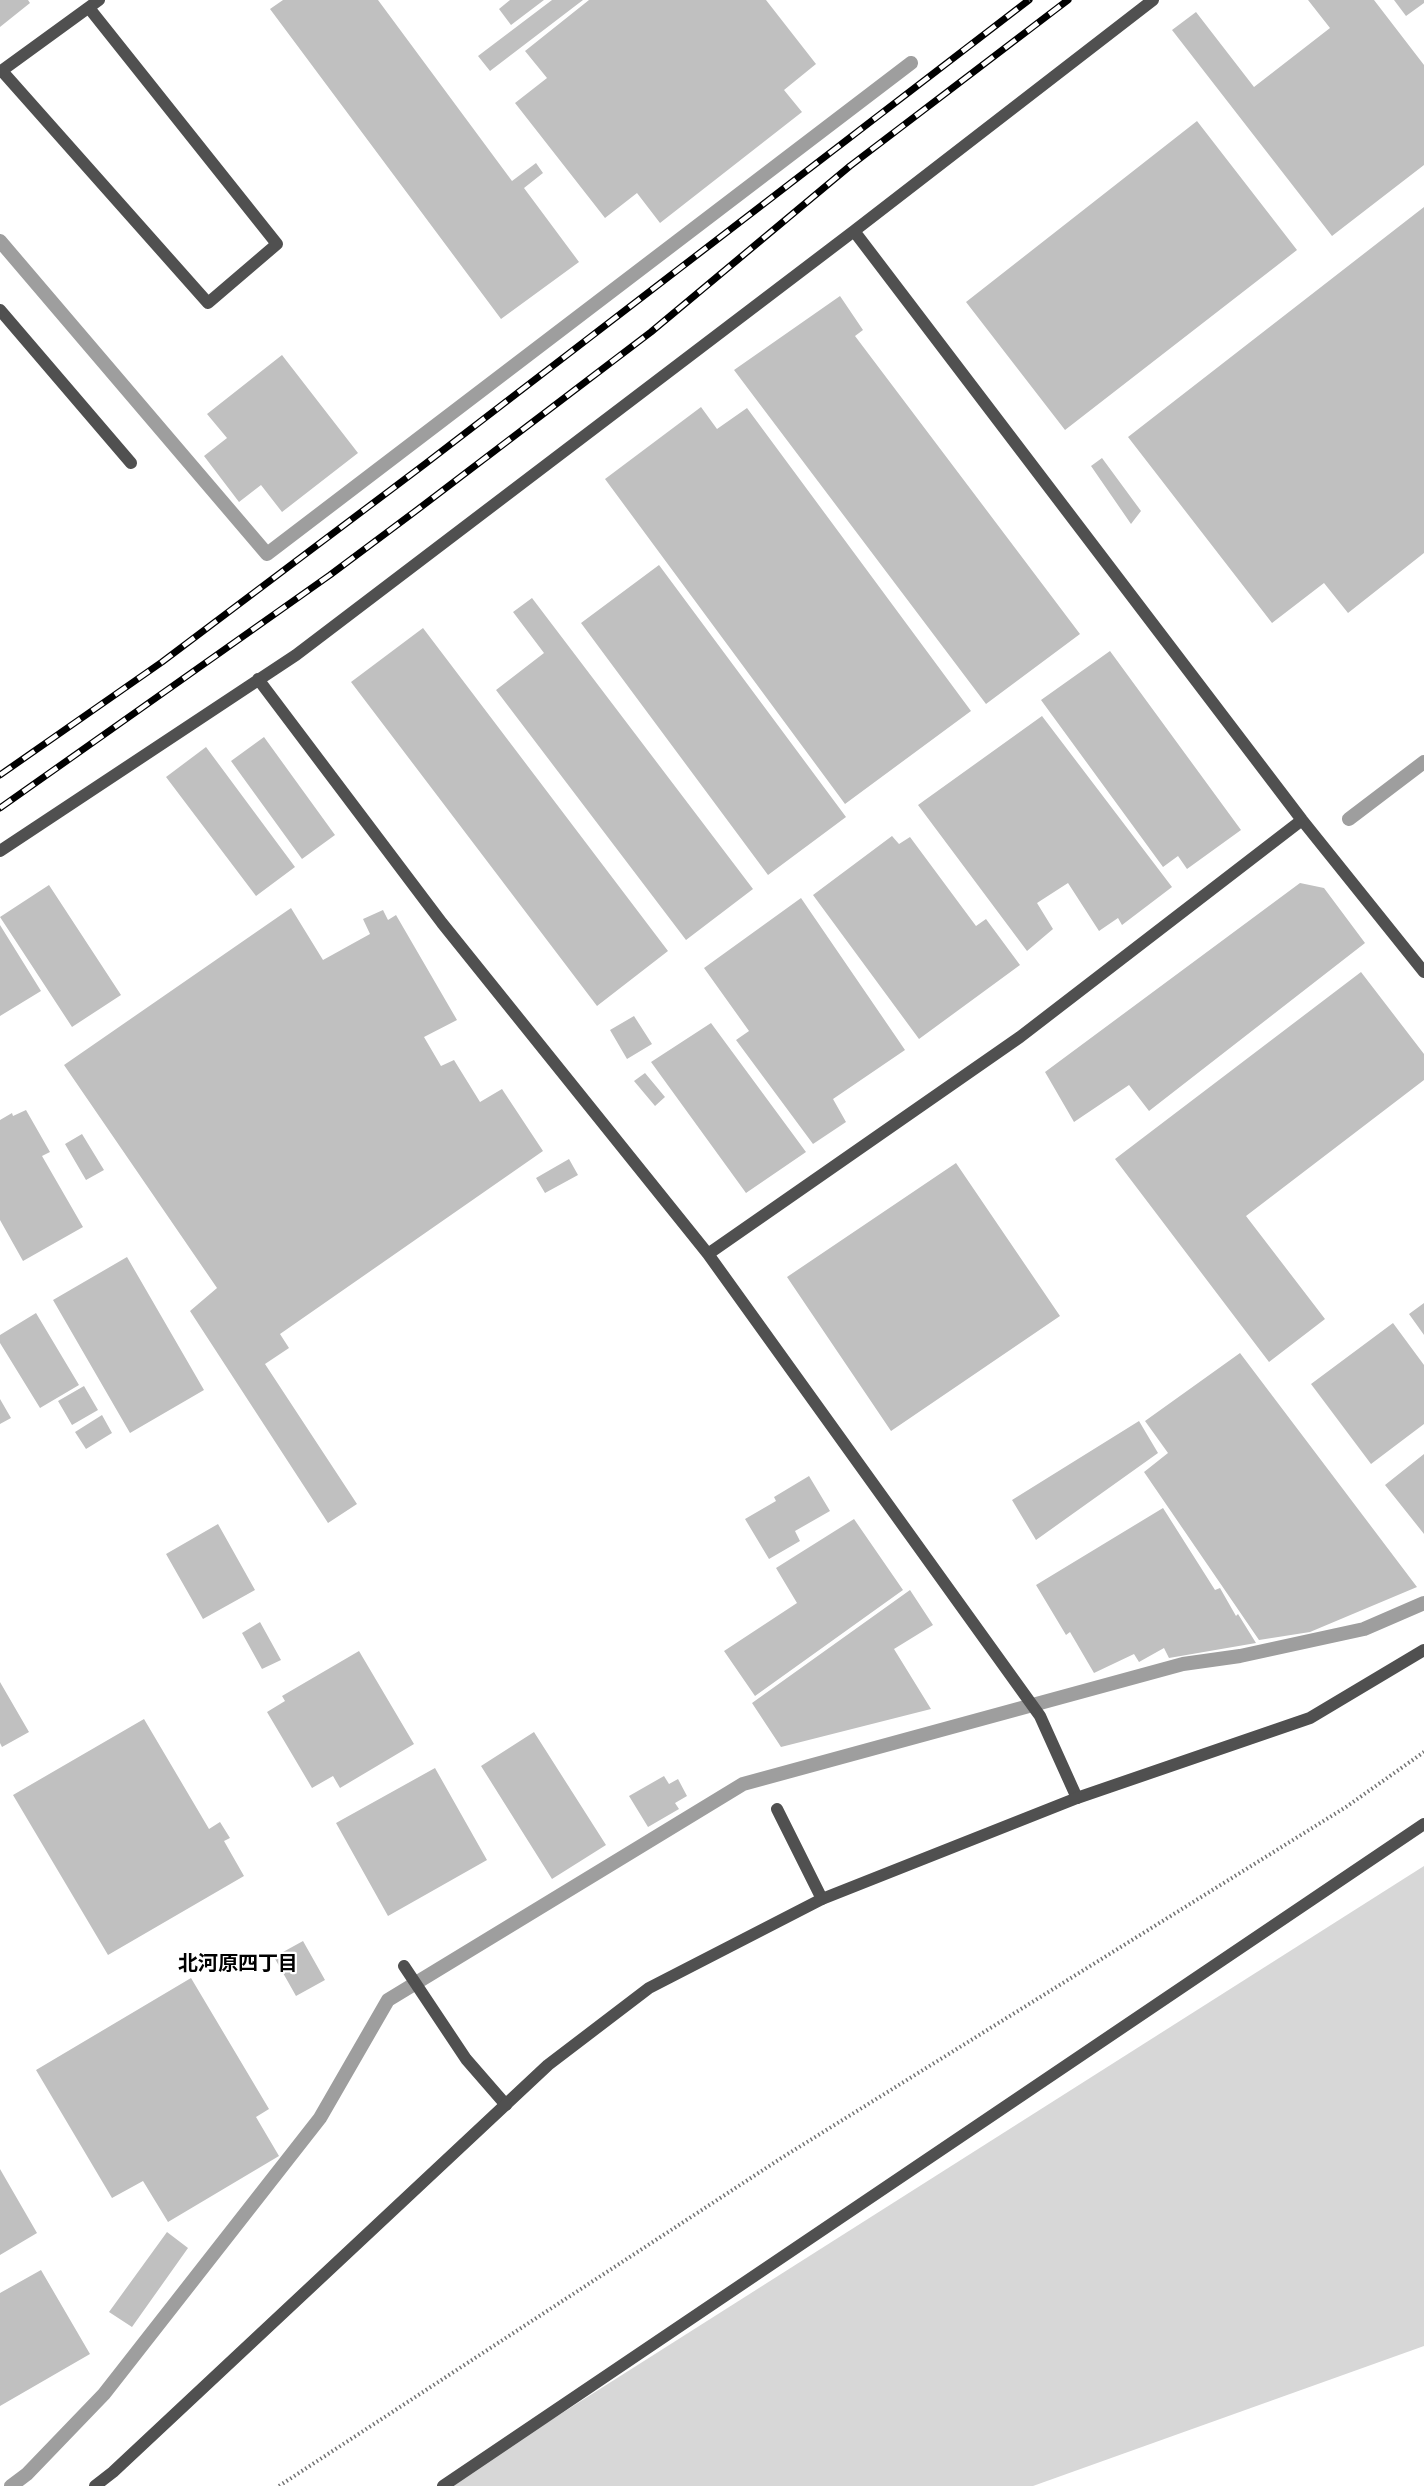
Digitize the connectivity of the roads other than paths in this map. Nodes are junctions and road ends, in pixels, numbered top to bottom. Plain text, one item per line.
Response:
1 (1153, 0) edge
2 (94, 4) edge
3 (1, 72) edge
4 (854, 231) junction
5 (0, 310) edge
6 (131, 463) dead end
7 (258, 679) junction
8 (1302, 820) junction
9 (0, 851) edge
10 (1424, 972) edge
11 (708, 1254) junction
12 (1424, 1650) edge
13 (1077, 1798) junction
14 (777, 1809) dead end
15 (1424, 1824) edge
16 (822, 1899) junction
17 (404, 1966) dead end
18 (506, 2105) junction
19 (95, 2486) edge
20 (443, 2486) edge

1 - 4 street
2 - 3 street
2 - 3 street
4 - 7 street
4 - 8 street
5 - 6 street
7 - 9 street
7 - 11 street
8 - 10 street
8 - 11 street
11 - 13 street
12 - 13 street
13 - 16 street
14 - 16 street
15 - 20 street
16 - 18 street
17 - 18 street
18 - 19 street

